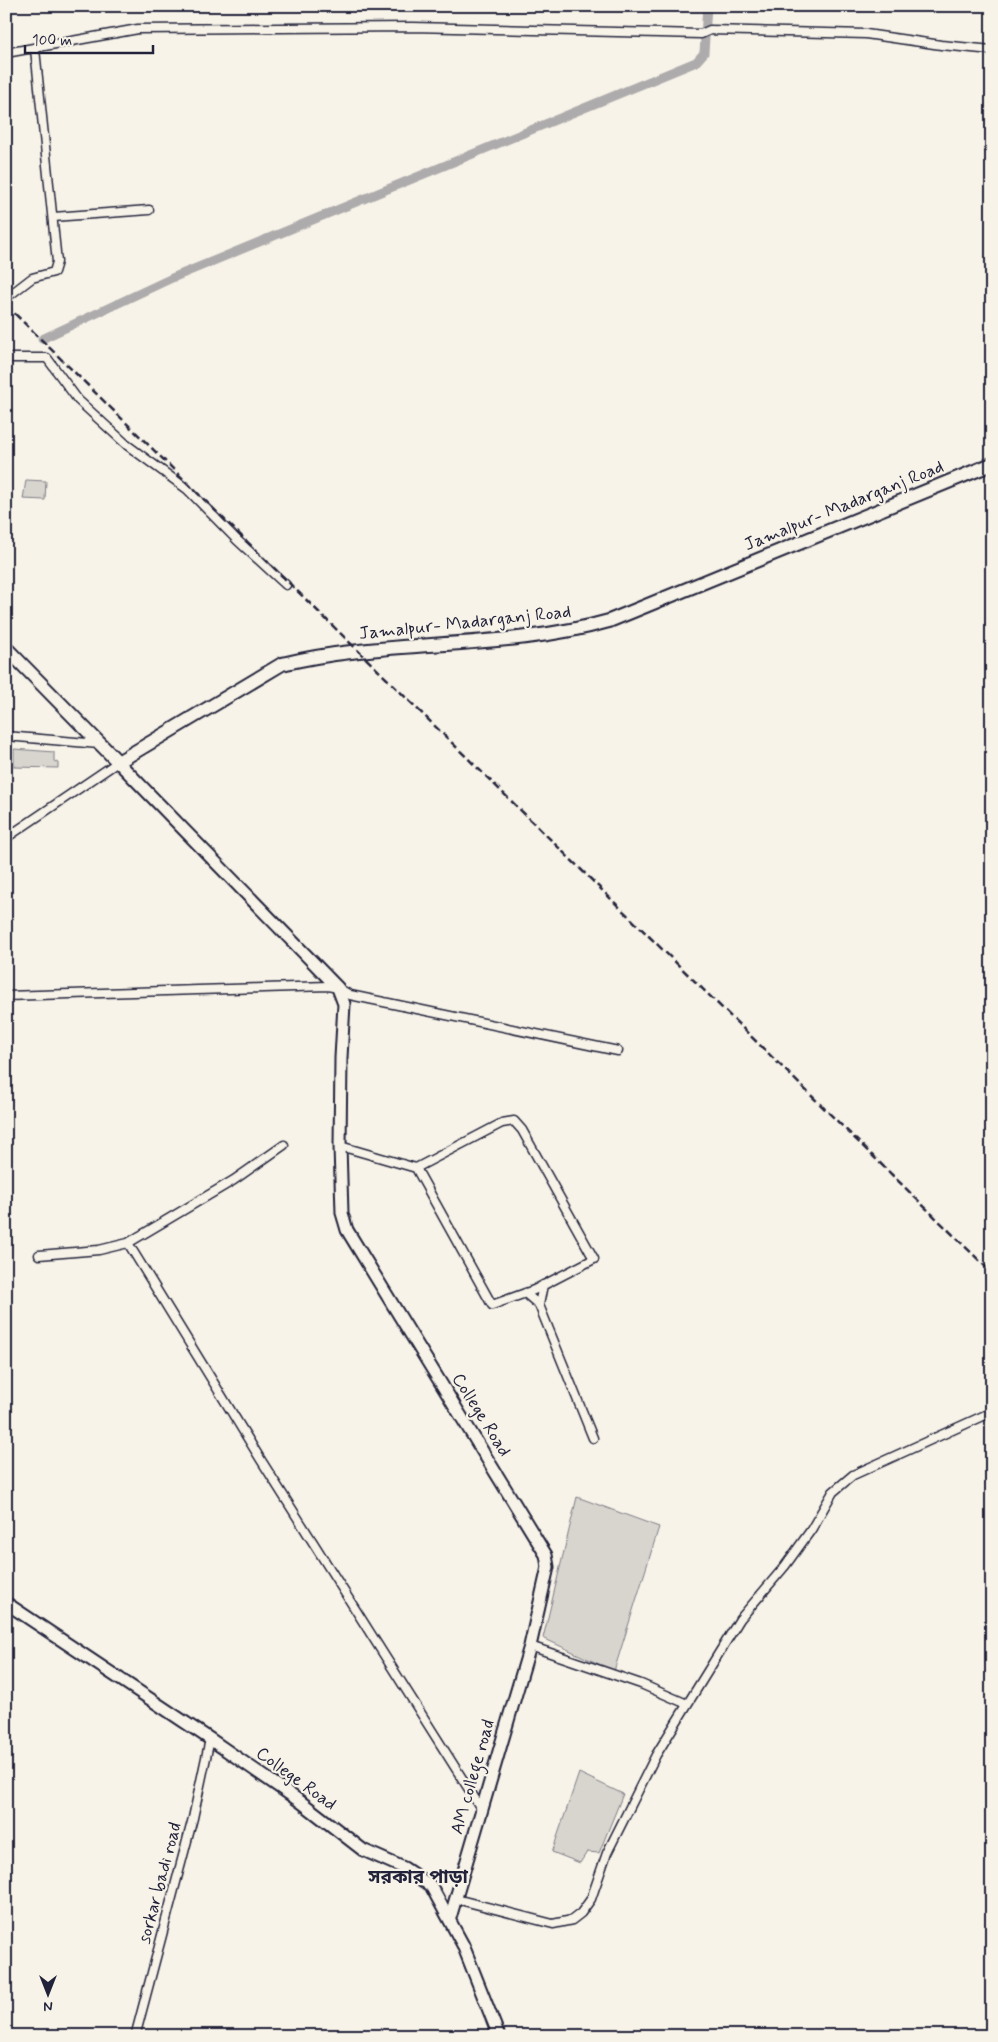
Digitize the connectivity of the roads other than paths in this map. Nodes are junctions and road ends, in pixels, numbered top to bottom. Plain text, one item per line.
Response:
1 (35, 49) junction
2 (992, 50) edge
3 (6, 53) edge
4 (149, 210) dead end
5 (53, 217) junction
6 (6, 298) edge
7 (6, 358) edge
8 (992, 464) edge
9 (286, 585) dead end
10 (6, 648) edge
11 (6, 736) edge
12 (99, 744) junction
13 (118, 762) junction
14 (6, 838) edge
15 (338, 988) junction
16 (6, 996) edge
17 (618, 1051) dead end
18 (284, 1145) dead end
19 (340, 1146) junction
20 (416, 1168) junction
21 (128, 1243) junction
22 (40, 1254) dead end
23 (543, 1286) junction
24 (525, 1293) junction
25 (539, 1305) junction
26 (992, 1412) edge
27 (593, 1438) dead end
28 (6, 1603) edge
29 (530, 1646) junction
30 (687, 1704) junction
31 (210, 1739) junction
32 (482, 1810) junction
33 (456, 1899) junction
34 (450, 1918) junction
35 (136, 2033) dead end
36 (499, 2036) edge

1 - 2 street
1 - 3 street
1 - 5 street
4 - 5 street
5 - 6 street
7 - 9 street
8 - 13 main road, Jamalpur- Madarganj Road
10 - 12 main road
11 - 12 street
12 - 13 main road
13 - 14 street
13 - 15 main road
15 - 16 street
15 - 17 street
15 - 19 main road, College Road
18 - 21 street
19 - 20 street
19 - 29 main road, College Road
20 - 23 street
20 - 24 street
21 - 22 street
21 - 32 street
23 - 24 street
23 - 25 street
24 - 25 street
25 - 27 street
26 - 30 street
28 - 31 main road, College Road
29 - 30 street
29 - 32 main road, AM college road
30 - 33 street
31 - 34 main road, College Road
31 - 35 street, sorkar badi road
32 - 33 main road, AM college road
33 - 34 main road, AM college road
34 - 36 main road, College Road

